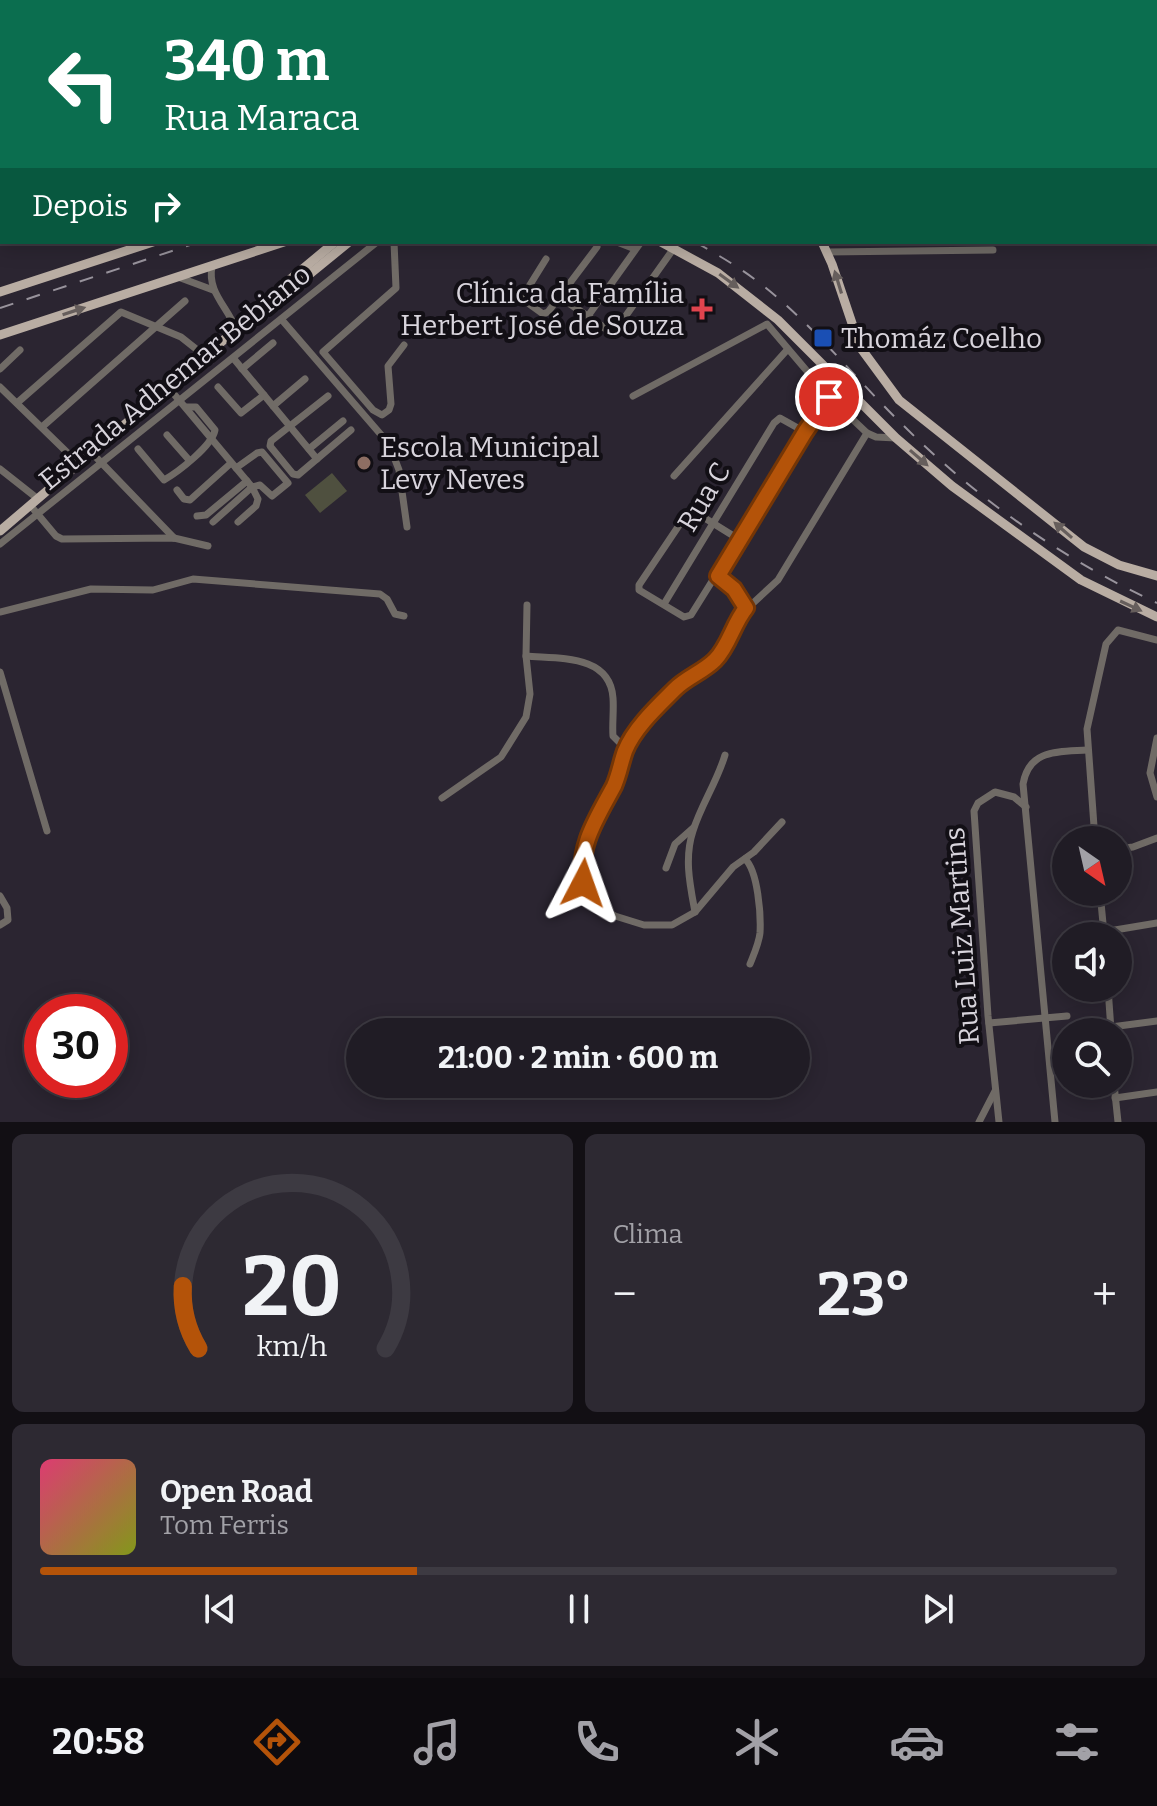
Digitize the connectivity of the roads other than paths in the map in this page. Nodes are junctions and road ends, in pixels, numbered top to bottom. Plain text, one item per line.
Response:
1 (147, 244) edge
2 (278, 244) edge
3 (333, 244) edge
4 (346, 244) edge
5 (375, 244) edge
6 (394, 244) edge
7 (665, 244) edge
8 (638, 246) edge
9 (597, 247) dead end
10 (824, 247) edge
11 (674, 248) junction
12 (993, 250) dead end
13 (546, 259) dead end
14 (212, 266) junction
15 (178, 277) junction
16 (213, 290) junction
17 (0, 292) edge
18 (560, 297) junction
19 (185, 301) dead end
20 (588, 316) junction
21 (282, 320) junction
22 (157, 326) junction
23 (238, 327) junction
24 (0, 335) edge
25 (273, 343) dead end
26 (404, 345) dead end
27 (20, 350) dead end
28 (787, 350) junction
29 (205, 356) junction
30 (234, 359) junction
31 (0, 369) edge
32 (242, 369) junction
33 (305, 379) dead end
34 (0, 387) edge
35 (168, 387) junction
36 (218, 387) dead end
37 (264, 395) junction
38 (328, 396) dead end
39 (633, 396) dead end
40 (829, 397) junction
41 (17, 403) junction
42 (183, 404) junction
43 (273, 406) junction
44 (343, 421) dead end
45 (42, 427) junction
46 (290, 427) junction
47 (351, 430) dead end
48 (805, 432) junction
49 (867, 433) junction
50 (167, 435) dead end
51 (896, 438) junction
52 (212, 440) junction
53 (138, 449) dead end
54 (309, 449) junction
55 (92, 453) junction
56 (317, 459) junction
57 (189, 460) junction
58 (79, 464) junction
59 (103, 464) junction
60 (234, 466) junction
61 (4, 472) edge
62 (674, 476) dead end
63 (0, 480) edge
64 (249, 484) junction
65 (177, 490) dead end
66 (34, 502) junction
67 (38, 515) junction
68 (197, 516) dead end
69 (213, 522) dead end
70 (238, 522) dead end
71 (714, 524) junction
72 (407, 527) dead end
73 (0, 531) edge
74 (174, 538) junction
75 (740, 540) junction
76 (0, 544) edge
77 (208, 546) dead end
78 (718, 576) junction
79 (1157, 576) edge
80 (664, 604) junction
81 (527, 605) dead end
82 (746, 608) junction
83 (0, 612) edge
84 (404, 616) dead end
85 (1157, 617) edge
86 (1157, 640) edge
87 (526, 656) junction
88 (0, 672) edge
89 (1157, 738) edge
90 (626, 749) junction
91 (1087, 750) junction
92 (725, 755) dead end
93 (1157, 797) edge
94 (442, 798) dead end
95 (1026, 807) junction
96 (782, 822) dead end
97 (1094, 826) edge
98 (693, 828) junction
99 (47, 831) dead end
100 (1157, 838) edge
101 (1132, 847) edge
102 (745, 859) junction
103 (666, 868) dead end
104 (0, 896) edge
105 (695, 912) junction
106 (1157, 923) edge
107 (0, 925) edge
108 (1132, 928) edge
109 (750, 964) dead end
110 (1067, 1016) dead end
111 (1045, 1018) junction
112 (1157, 1021) edge
113 (989, 1023) junction
114 (1132, 1026) edge
115 (996, 1090) junction
116 (1157, 1092) edge
117 (1132, 1096) edge
118 (1115, 1098) edge
119 (979, 1122) edge
120 (999, 1122) edge
121 (1055, 1122) edge
122 (1118, 1122) edge

1 - 17 main road
2 - 14 main road
3 - 23 main road, Estrada Adhemar Bebiano
4 - 23 main road, Estrada Adhemar Bebiano
5 - 21 street, Estrada Adhemar Bebiano
6 - 26 street
7 - 11 main road
8 - 20 street
9 - 18 street
10 - 12 street
79 -> 10 main road
11 - 20 street
11 -> 51 main road
13 - 18 street
14 - 15 main road
14 - 16 street
15 - 16 street
24 -> 15 main road
16 - 23 street
18 - 20 street
19 - 22 street
21 - 30 street, Estrada Adhemar Bebiano
21 - 72 street
22 - 29 street
22 - 41 street
22 - 45 street
23 - 29 main road, Estrada Adhemar Bebiano
25 - 32 street
27 - 31 street
28 - 39 street
28 - 40 street
28 - 62 street
29 - 35 main road, Estrada Adhemar Bebiano
30 - 32 street
30 - 42 street, Estrada Adhemar Bebiano
32 - 37 street
33 - 43 street
34 - 41 street
35 - 42 street
35 - 55 main road, Estrada Adhemar Bebiano
36 - 37 street
37 - 43 street
38 - 46 street
40 - 48 street
40 - 49 street
41 - 45 street
42 - 52 street
42 - 59 street, Estrada Adhemar Bebiano
43 - 46 street
44 - 54 street
45 - 58 street
46 - 54 street
46 - 56 street
47 - 56 street
48 - 71 street, Rua C
48 - 75 street
49 - 51 street
49 - 82 street
50 - 57 street
51 -> 85 main road
52 - 57 street
52 - 60 street
53 - 57 street
54 - 56 street
55 - 58 main road, Estrada Adhemar Bebiano
55 - 59 street
58 - 66 main road, Estrada Adhemar Bebiano
59 - 67 street, Estrada Adhemar Bebiano
59 - 74 street
60 - 64 street
60 - 64 street
60 - 65 street
61 - 63 street
61 - 66 street
64 - 68 street
64 - 69 street
64 - 70 street
66 - 67 street
66 - 73 main road, Estrada Adhemar Bebiano
67 - 74 street
67 - 76 street, Estrada Adhemar Bebiano
71 - 75 street
71 - 80 street, Rua C
71 - 80 street
74 - 77 street
75 - 78 street
78 - 80 street
78 - 82 street
81 - 87 street
82 - 90 street
83 - 84 street
86 - 91 street
87 - 90 street
87 - 94 street
88 - 99 street
89 - 93 street
90 - 105 street
91 - 95 street
91 - 97 street
92 - 98 street
95 - 111 street
95 - 113 street, Rua Luiz Martins
96 - 102 street
98 - 103 street
98 - 105 street
100 - 101 street
102 - 105 street
102 - 109 street
104 - 107 street
106 - 108 street
110 - 111 street
111 - 113 street
111 - 121 street
112 - 114 street
113 - 115 street, Rua Luiz Martins
115 - 119 street
115 - 120 street, Rua Luiz Martins
116 - 117 street
118 - 122 street

